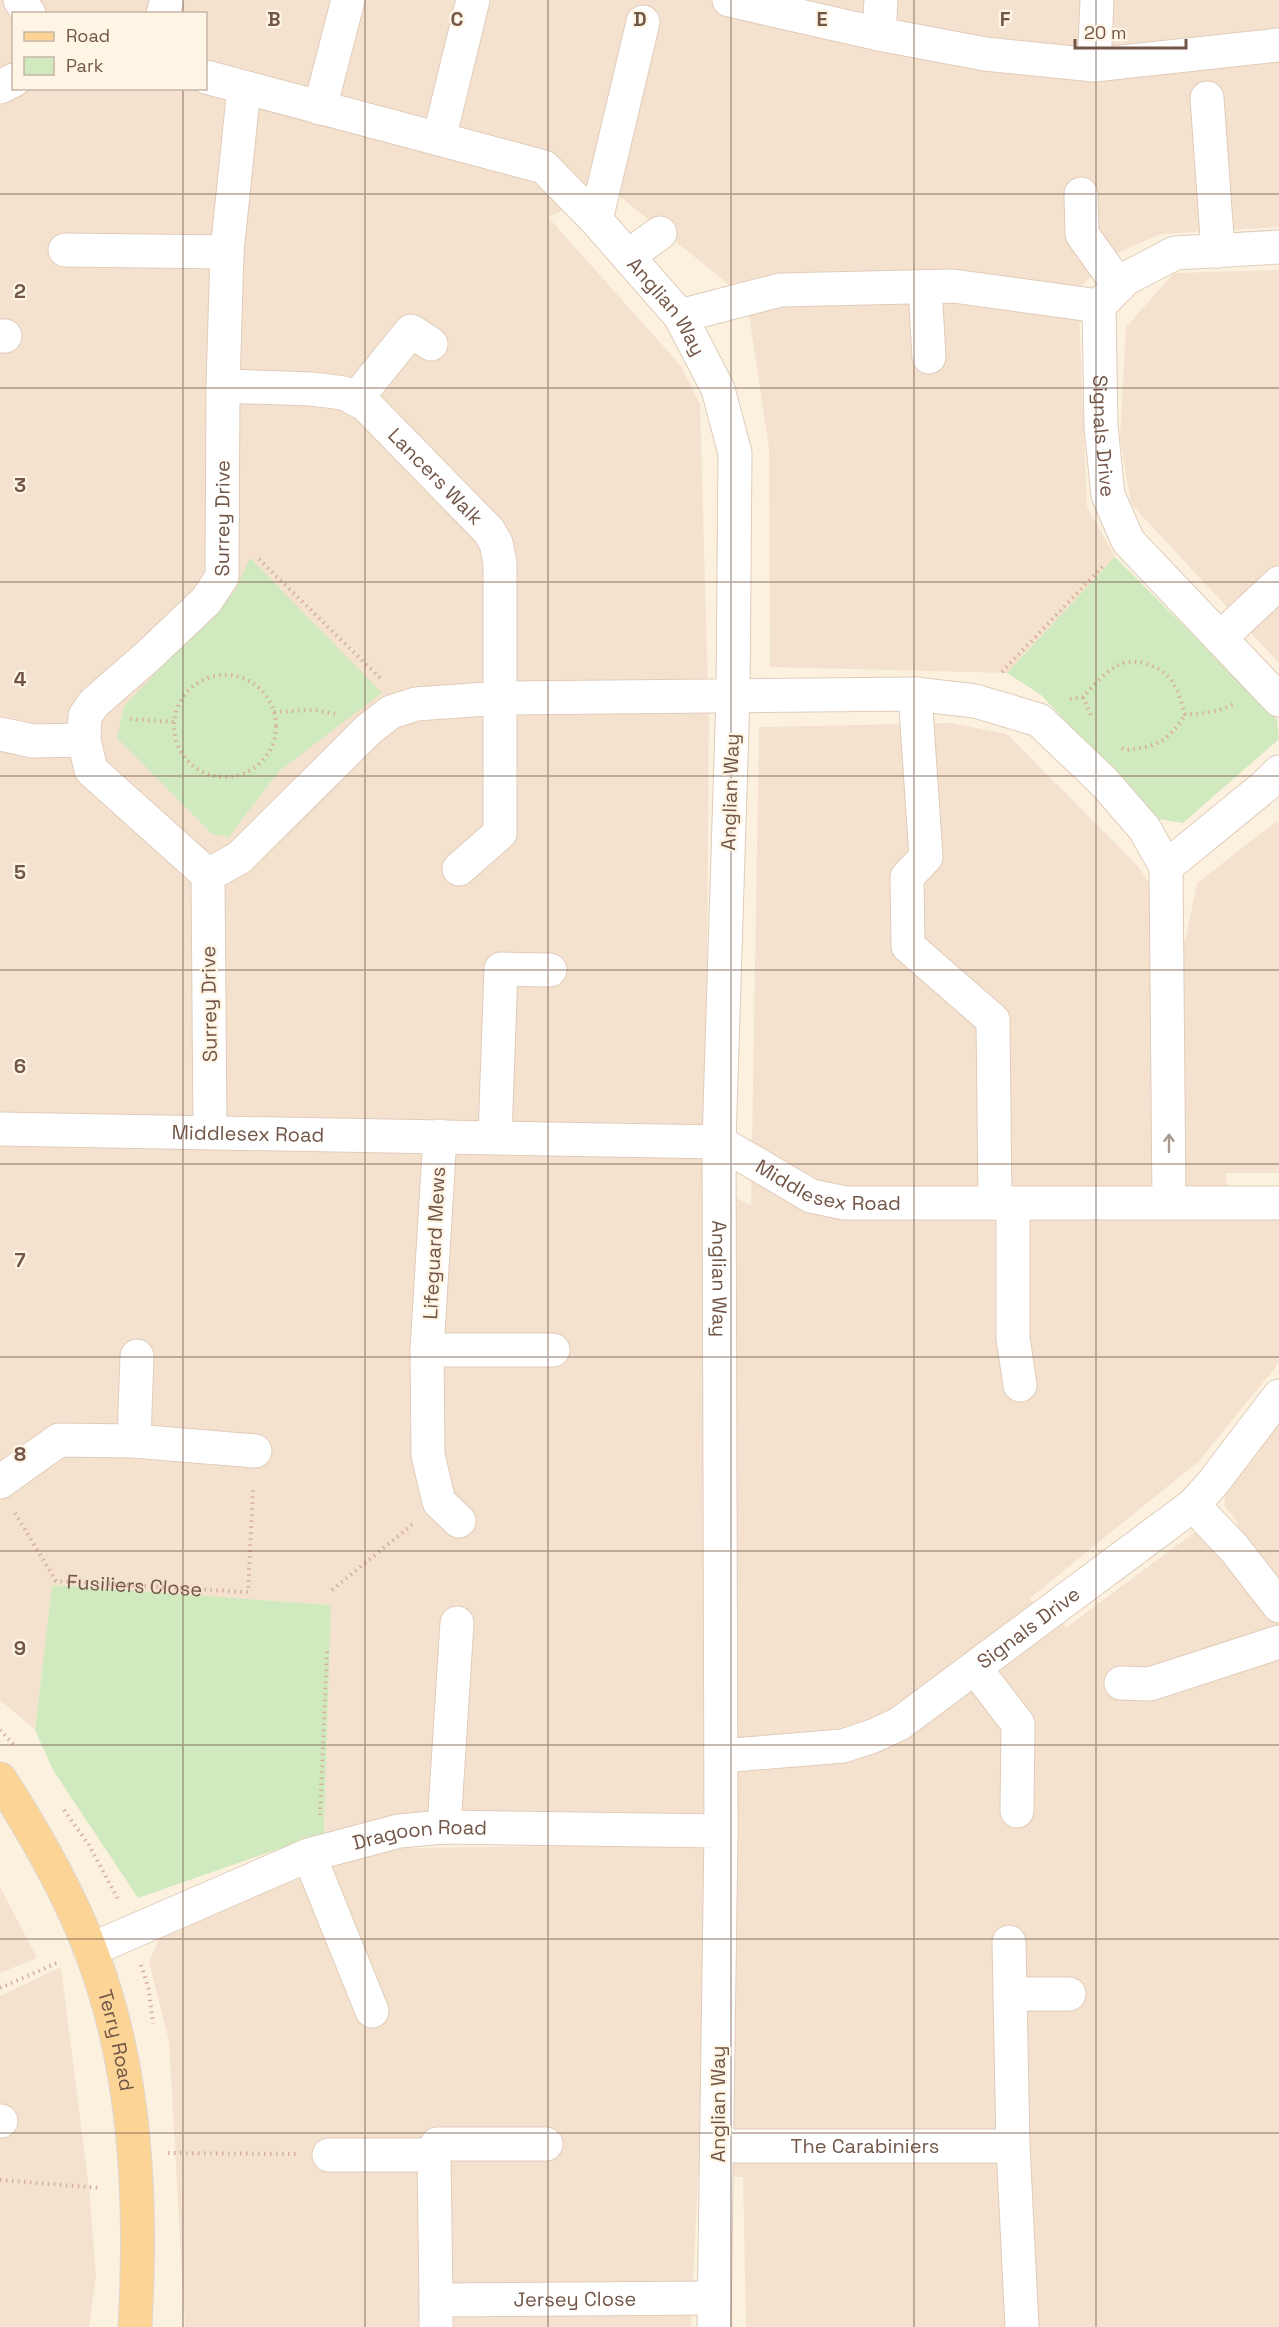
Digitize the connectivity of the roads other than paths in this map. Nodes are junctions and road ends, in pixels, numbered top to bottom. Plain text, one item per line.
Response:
1 (348, 0) edge
2 (473, 0) edge
3 (729, 0) edge
4 (881, 0) edge
5 (1097, 0) edge
6 (643, 22) dead end
7 (879, 34) junction
8 (1279, 45) edge
9 (1094, 65) junction
10 (207, 77) edge
11 (244, 87) junction
12 (1208, 98) dead end
13 (320, 108) junction
14 (439, 139) junction
15 (1081, 194) dead end
16 (596, 220) junction
17 (660, 233) dead end
18 (1279, 247) edge
19 (65, 250) dead end
20 (1218, 250) junction
21 (227, 252) junction
22 (628, 256) junction
23 (925, 287) junction
24 (1109, 296) junction
25 (680, 316) junction
26 (431, 344) dead end
27 (929, 357) dead end
28 (223, 386) junction
29 (356, 399) junction
30 (1279, 583) edge
31 (1220, 638) junction
32 (1272, 693) edge
33 (915, 694) junction
34 (733, 695) junction
35 (501, 698) junction
36 (0, 734) edge
37 (84, 740) junction
38 (1274, 786) edge
39 (1166, 867) junction
40 (459, 868) dead end
41 (208, 875) junction
42 (550, 970) dead end
43 (0, 1129) edge
44 (210, 1132) junction
45 (440, 1136) junction
46 (495, 1137) junction
47 (719, 1142) junction
48 (1169, 1202) junction
49 (1004, 1203) junction
50 (1279, 1203) edge
51 (427, 1350) junction
52 (553, 1350) dead end
53 (137, 1356) dead end
54 (1020, 1385) dead end
55 (1279, 1396) edge
56 (134, 1441) junction
57 (255, 1451) road end
58 (6, 1496) edge
59 (1193, 1505) junction
60 (449, 1512) road end
61 (1279, 1606) edge
62 (457, 1623) dead end
63 (1279, 1642) edge
64 (975, 1668) junction
65 (1121, 1683) dead end
66 (721, 1756) junction
67 (0, 1779) edge
68 (1017, 1811) dead end
69 (444, 1827) junction
70 (721, 1831) junction
71 (314, 1853) junction
72 (1009, 1942) dead end
73 (90, 1950) junction
74 (1010, 1994) junction
75 (1069, 1994) dead end
76 (372, 2012) dead end
77 (546, 2144) dead end
78 (718, 2146) junction
79 (1013, 2146) junction
80 (329, 2155) road end
81 (434, 2155) junction
82 (714, 2312) edge
83 (436, 2314) edge
84 (135, 2327) edge
85 (1022, 2327) edge

1 - 13 street
2 - 14 street
3 - 7 street
4 - 7 street
5 - 9 street
6 - 16 street
7 - 9 street
8 - 9 street
10 - 11 street, Anglian Way
11 - 13 street, Anglian Way
11 - 21 street, Surrey Drive
12 - 20 street
13 - 14 street, Anglian Way
14 - 16 street, Anglian Way
15 - 24 street
16 - 22 street, Anglian Way
17 - 22 street
18 - 20 street
19 - 21 street
20 - 24 street
21 - 28 street, Surrey Drive
22 - 25 street, Anglian Way
23 - 24 street
23 - 25 street
23 - 27 street
24 - 31 street, Signals Drive
25 - 34 street, Anglian Way
26 - 29 street
28 - 29 street, Lancers Walk
28 - 37 street, Surrey Drive
29 - 35 street, Lancers Walk
30 - 31 street
31 - 32 street, Signals Drive
33 - 34 street
33 - 39 street
33 - 49 street
34 - 35 street
34 - 47 street, Anglian Way
35 - 40 street
35 - 41 street
36 - 37 street
37 - 41 street, Surrey Drive
38 - 39 street
48 -> 39 street
41 - 44 street, Surrey Drive
42 - 46 street
43 - 44 street, Middlesex Road
44 - 45 street, Middlesex Road
45 - 46 street, Middlesex Road
45 - 51 street, Lifeguard Mews
46 - 47 street, Middlesex Road
47 - 49 street, Middlesex Road
47 - 66 street, Anglian Way
48 - 49 street, Middlesex Road
48 - 50 street, Middlesex Road
49 - 54 street
51 - 52 street
51 - 60 street, Lifeguard Mews
53 - 56 street
55 - 59 street, Signals Drive
56 - 57 street
56 - 58 street
59 - 61 street
59 - 64 street, Signals Drive
62 - 69 street
63 - 65 street
64 - 66 street, Signals Drive
64 - 68 street
66 - 70 street, Anglian Way
67 - 73 main road, Terry Road
69 - 70 street, Dragoon Road
69 - 71 street, Dragoon Road
70 - 78 street, Anglian Way
71 - 73 street, Dragoon Road
71 - 76 street
72 - 74 street
73 - 84 main road, Terry Road
74 - 75 street
74 - 79 street
77 - 81 street
78 - 79 street, The Carabiniers
78 - 82 street, Anglian Way
79 - 85 street
80 - 81 street
81 - 83 street, Jersey Close
82 - 83 street, Jersey Close

